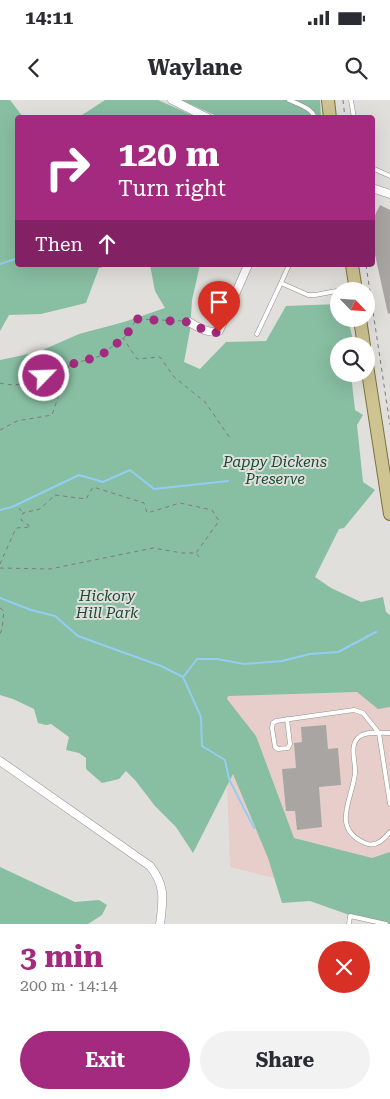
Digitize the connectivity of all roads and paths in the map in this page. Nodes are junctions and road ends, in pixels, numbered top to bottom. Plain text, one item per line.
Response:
1 (172, 100) edge
2 (289, 100) edge
3 (328, 100) edge
4 (343, 100) edge
5 (351, 100) edge
6 (202, 115) edge
7 (314, 115) edge
8 (330, 115) edge
9 (346, 115) edge
10 (354, 115) edge
11 (375, 169) edge
12 (390, 176) edge
13 (375, 189) edge
14 (390, 194) edge
15 (247, 267) edge
16 (288, 267) edge
17 (352, 267) edge
18 (366, 267) edge
19 (355, 282) edge
20 (281, 283) junction
21 (330, 293) edge
22 (189, 322) joint
23 (257, 334) dead end
24 (124, 338) junction
25 (69, 365) junction
26 (370, 382) edge
27 (0, 383) edge
28 (390, 425) edge
29 (0, 430) edge
30 (230, 438) dead end
31 (389, 506) edge
32 (19, 508) dead end
33 (23, 513) junction
34 (196, 554) junction
35 (199, 557) dead end
36 (0, 564) edge
37 (0, 568) edge
38 (0, 608) edge
39 (0, 634) edge
40 (287, 719) junction
41 (379, 733) junction
42 (390, 733) edge
43 (0, 761) edge
44 (390, 804) edge
45 (390, 832) edge
46 (369, 922) edge
47 (160, 924) edge
48 (349, 924) edge
49 (386, 924) edge

1 - 6 street
2 - 7 lane
3 - 8 main road
4 - 9 path
5 - 10 lane
11 - 12 lane
13 - 14 street
15 - 22 street
16 - 20 lane
17 - 19 main road
18 - 28 path
20 - 21 lane
20 - 23 lane
22 - 24 path
24 - 25 path
24 - 30 path
25 - 27 path
25 - 29 path
26 - 31 main road
32 - 33 path
33 - 34 path
33 - 36 path
34 - 35 path
34 - 37 path
38 - 39 path
40 - 40 lane
40 - 41 lane
41 - 42 lane
41 - 44 lane
41 - 45 lane
43 - 47 street
46 - 48 lane
46 - 49 lane

